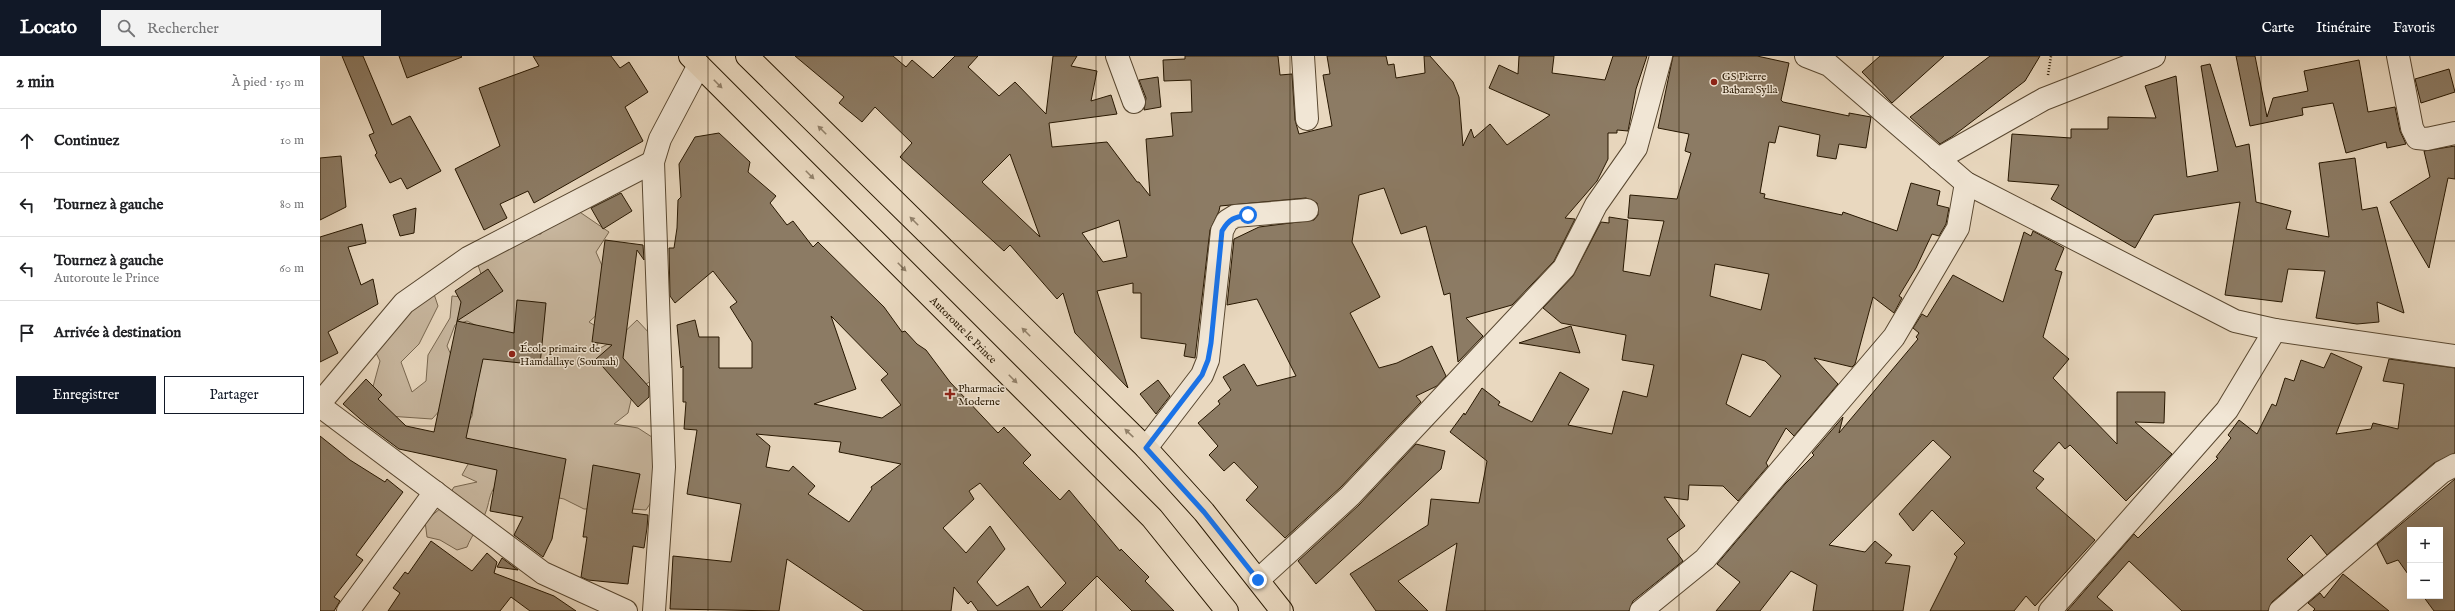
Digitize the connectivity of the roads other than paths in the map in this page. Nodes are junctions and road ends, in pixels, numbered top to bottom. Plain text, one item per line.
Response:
1 (1118, 56) edge
2 (1302, 56) edge
3 (1660, 56) edge
4 (1806, 56) edge
5 (2154, 56) edge
6 (2398, 56) edge
7 (756, 59) edge
8 (695, 61) edge
9 (1829, 61) edge
10 (1134, 102) dead end
11 (1308, 120) dead end
12 (2455, 133) edge
13 (1938, 159) junction
14 (653, 162) junction
15 (1966, 183) junction
16 (1307, 210) dead end
17 (2275, 330) junction
18 (2455, 356) edge
19 (320, 403) edge
20 (320, 406) edge
21 (1146, 448) junction
22 (2455, 465) edge
23 (435, 492) junction
24 (1258, 580) junction
25 (348, 611) edge
26 (626, 611) edge
27 (654, 611) edge
28 (1227, 611) edge
29 (1282, 611) edge
30 (1641, 611) edge
31 (2050, 611) edge
32 (2280, 611) edge

1 - 10 street
2 - 11 street
3 - 24 street
4 - 9 street
5 - 13 street
6 - 12 street
21 -> 7 main road
8 - 14 street
8 -> 28 main road, Autoroute le Prince
9 - 13 street
13 - 15 street
14 - 19 street
14 - 27 street
15 - 17 street
15 - 30 street
16 - 21 street
17 - 18 street
17 - 31 street
20 - 23 street
21 - 24 main road
22 - 32 street
23 - 25 street
23 - 26 street
24 - 29 main road

